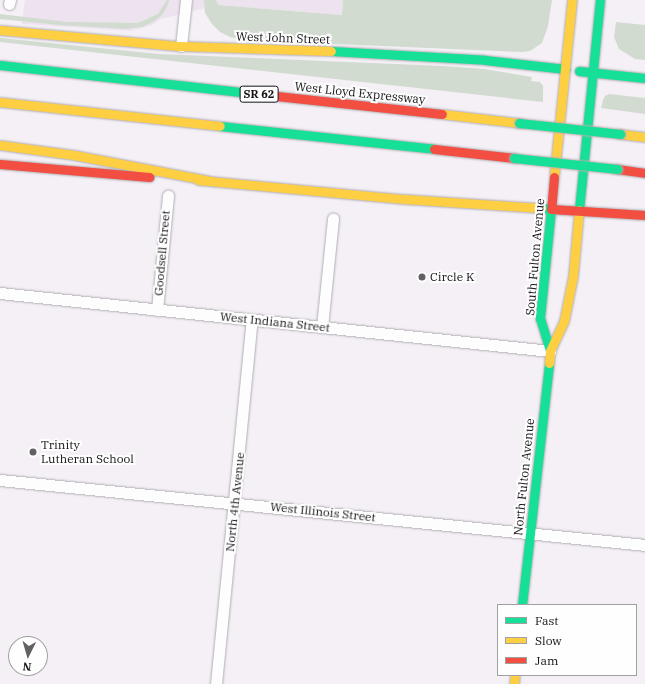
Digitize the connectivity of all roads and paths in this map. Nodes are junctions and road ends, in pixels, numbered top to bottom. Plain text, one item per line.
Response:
1 (186, 0) edge
2 (572, 0) edge
3 (600, 0) edge
4 (0, 30) edge
5 (181, 46) junction
6 (0, 65) edge
7 (565, 69) junction
8 (593, 72) junction
9 (645, 78) edge
10 (0, 102) edge
11 (645, 137) edge
12 (0, 145) edge
13 (0, 164) edge
14 (645, 173) edge
15 (211, 181) junction
16 (168, 196) dead end
17 (552, 209) junction
18 (579, 210) junction
19 (645, 215) edge
20 (333, 219) dead end
21 (0, 293) edge
22 (157, 310) junction
23 (252, 320) junction
24 (322, 327) junction
25 (550, 351) junction
26 (0, 480) edge
27 (235, 503) junction
28 (529, 534) junction
29 (645, 545) edge
30 (522, 604) edge
31 (216, 684) edge

1 - 5 street
2 - 7 main road, South Fulton Avenue
3 - 8 main road
4 - 5 main road, West John Street
5 - 7 main road, West John Street
6 - 11 main road, West Lloyd Expressway / SR 62, bridge
7 - 8 main road, West John Street
7 - 17 main road, South Fulton Avenue
8 - 9 main road, West John Street
8 - 18 main road
10 - 14 main road, bridge
12 - 15 main road
13 - 15 main road
15 - 17 main road
16 - 22 street, Goodsell Street
17 - 18 main road
17 - 25 main road, South Fulton Avenue
18 - 19 main road
18 - 25 main road
20 - 24 street
21 - 22 street, West Indiana Street
22 - 23 street, West Indiana Street
23 - 24 street, West Indiana Street
23 - 27 street, North 4th Avenue
24 - 25 street, West Indiana Street
25 - 28 main road, North Fulton Avenue
26 - 27 street, West Illinois Street
27 - 28 street, West Illinois Street
27 - 31 street, North 4th Avenue
28 - 29 street, West Illinois Street
28 - 30 main road, North Fulton Avenue

